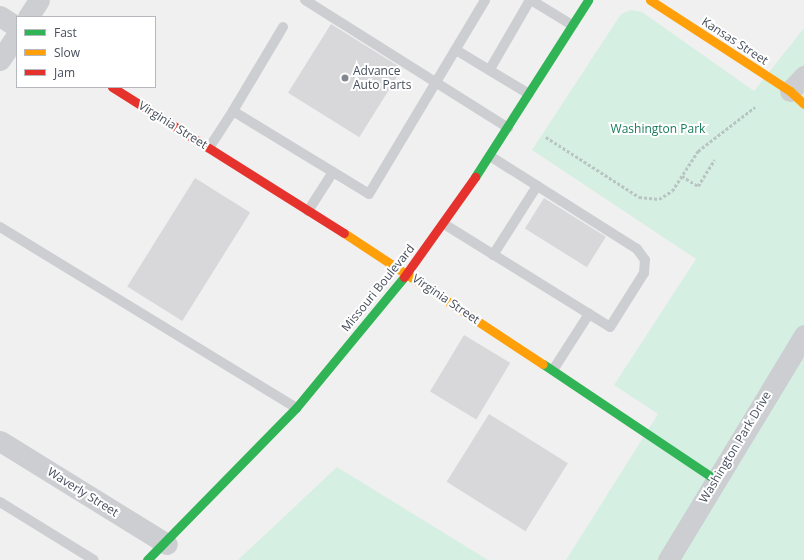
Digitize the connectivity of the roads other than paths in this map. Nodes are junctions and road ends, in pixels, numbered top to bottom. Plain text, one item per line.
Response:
1 (39, 0) edge
2 (305, 0) edge
3 (485, 0) edge
4 (530, 0) edge
5 (588, 0) edge
6 (650, 0) edge
7 (0, 16) edge
8 (29, 16) edge
9 (572, 25) junction
10 (16, 26) edge
11 (283, 27) dead end
12 (16, 36) edge
13 (456, 50) junction
14 (0, 60) edge
15 (490, 69) junction
16 (804, 76) edge
17 (436, 82) junction
18 (114, 88) edge
19 (529, 94) junction
20 (797, 97) edge
21 (233, 111) junction
22 (508, 128) junction
23 (209, 148) junction
24 (490, 156) junction
25 (333, 172) junction
26 (537, 186) junction
27 (308, 211) junction
28 (444, 224) junction
29 (0, 226) edge
30 (493, 255) junction
31 (407, 273) junction
32 (589, 314) junction
33 (804, 335) edge
34 (553, 370) junction
35 (296, 408) junction
36 (0, 441) edge
37 (715, 478) junction
38 (0, 502) edge
39 (166, 544) junction
40 (94, 560) edge
41 (147, 560) edge
42 (668, 560) edge

1 - 8 street
2 - 17 lane
3 - 13 lane
4 - 9 lane
4 - 15 lane
5 - 9 street, Missouri Boulevard
6 - 20 street, Kansas Street
7 - 10 street
9 - 19 street, Missouri Boulevard
11 - 21 lane
12 - 14 street
13 - 15 lane
13 - 17 lane
15 - 19 lane
16 - 20 street
17 - 22 lane
17 - 25 lane
18 - 23 street, Virginia Street
19 - 22 street, Missouri Boulevard
21 - 23 lane
21 - 25 lane
22 - 24 street, Missouri Boulevard
23 - 27 street, Virginia Street
24 - 26 lane
24 - 28 street, Missouri Boulevard
25 - 27 lane
26 - 30 lane
26 - 32 lane
27 - 31 street, Virginia Street
28 - 30 lane
28 - 31 street, Missouri Boulevard
29 - 35 lane
30 - 32 lane
31 - 34 street, Virginia Street
31 - 35 street, Missouri Boulevard
32 - 34 lane
33 - 37 street, Washington Park Drive
34 - 37 street, Virginia Street
35 - 39 street, Missouri Boulevard
36 - 39 street, Waverly Street
37 - 42 street, Washington Park Drive
38 - 40 lane
39 - 41 street, Missouri Boulevard

